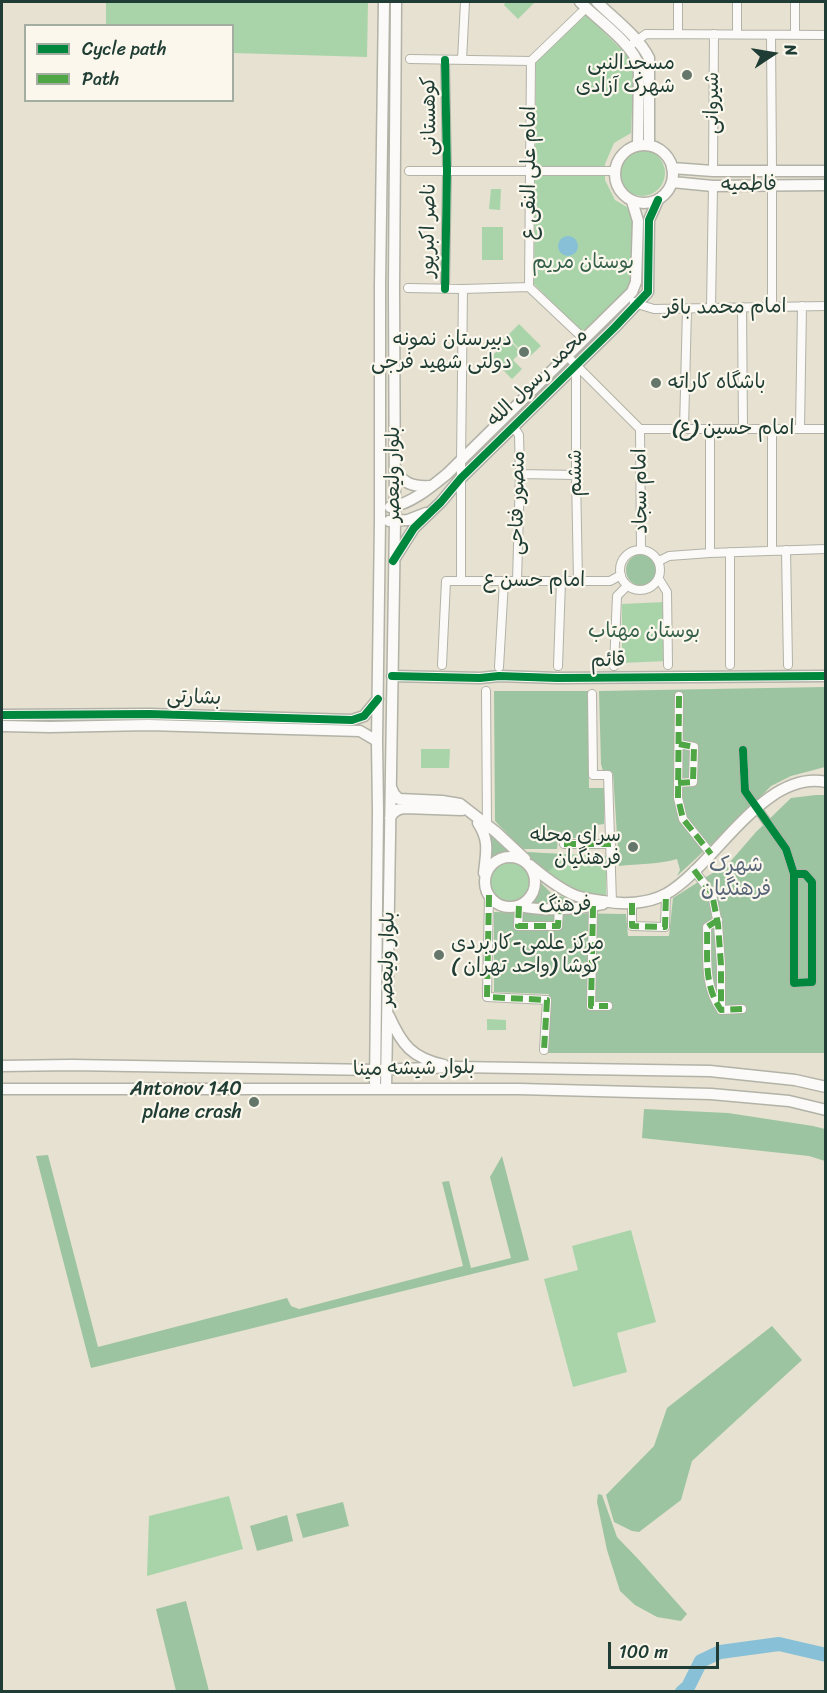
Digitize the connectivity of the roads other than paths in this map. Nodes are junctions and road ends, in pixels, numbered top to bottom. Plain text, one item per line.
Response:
1 (384, 2) edge
2 (396, 2) edge
3 (465, 2) edge
4 (597, 2) edge
5 (678, 2) edge
6 (736, 2) edge
7 (795, 2) edge
8 (583, 5) edge
9 (678, 34) junction
10 (714, 34) junction
11 (737, 34) junction
12 (771, 34) junction
13 (795, 35) junction
14 (825, 35) edge
15 (632, 44) junction
16 (410, 59) dead end
17 (446, 60) junction
18 (462, 60) junction
19 (531, 61) junction
20 (643, 145) junction
21 (672, 168) junction
22 (409, 171) dead end
23 (447, 171) junction
24 (529, 171) junction
25 (615, 171) junction
26 (713, 171) junction
27 (772, 171) junction
28 (825, 171) edge
29 (672, 183) junction
30 (772, 185) junction
31 (825, 185) edge
32 (713, 186) junction
33 (658, 200) junction
34 (632, 201) junction
35 (529, 287) junction
36 (408, 288) dead end
37 (445, 289) junction
38 (463, 289) junction
39 (633, 301) junction
40 (802, 306) junction
41 (825, 306) edge
42 (742, 307) junction
43 (772, 307) junction
44 (711, 308) junction
45 (687, 309) junction
46 (584, 339) junction
47 (567, 356) junction
48 (576, 365) junction
49 (513, 426) junction
50 (640, 429) junction
51 (684, 429) junction
52 (710, 429) junction
53 (743, 429) junction
54 (772, 429) junction
55 (800, 429) junction
56 (825, 429) edge
57 (461, 461) junction
58 (394, 463) junction
59 (520, 474) junction
60 (576, 475) junction
61 (461, 478) junction
62 (429, 488) junction
63 (441, 502) junction
64 (394, 507) junction
65 (380, 508) junction
66 (380, 520) junction
67 (395, 521) junction
68 (641, 549) junction
69 (825, 549) edge
70 (786, 550) junction
71 (772, 551) junction
72 (730, 552) junction
73 (710, 553) junction
74 (393, 561) junction
75 (658, 561) junction
76 (621, 575) junction
77 (658, 579) junction
78 (461, 581) junction
79 (504, 581) junction
80 (517, 581) junction
81 (561, 581) junction
82 (578, 581) junction
83 (627, 586) junction
84 (442, 665) dead end
85 (730, 665) dead end
86 (788, 665) dead end
87 (558, 666) dead end
88 (614, 666) dead end
89 (669, 666) dead end
90 (500, 667) dead end
91 (392, 676) junction
92 (825, 676) edge
93 (486, 691) dead end
94 (592, 694) dead end
95 (680, 696) dead end
96 (378, 699) junction
97 (2, 715) edge
98 (50, 721) junction
99 (2, 726) edge
100 (377, 741) junction
101 (679, 744) junction
102 (743, 750) dead end
103 (823, 779) edge
104 (390, 780) junction
105 (678, 783) junction
106 (377, 790) junction
107 (390, 792) junction
108 (404, 804) junction
109 (757, 808) junction
110 (471, 812) junction
111 (378, 818) junction
112 (390, 819) junction
113 (487, 825) junction
114 (564, 844) dead end
115 (611, 844) junction
116 (711, 854) junction
117 (527, 862) junction
118 (694, 870) junction
119 (794, 874) junction
120 (485, 880) junction
121 (666, 894) junction
122 (489, 895) junction
123 (612, 903) junction
124 (632, 903) junction
125 (519, 906) junction
126 (593, 906) junction
127 (558, 908) junction
128 (717, 920) junction
129 (608, 1006) dead end
130 (742, 1009) dead end
131 (721, 1010) junction
132 (388, 1012) junction
133 (544, 1050) dead end
134 (2, 1066) edge
135 (456, 1067) junction
136 (381, 1070) junction
137 (786, 1080) junction
138 (825, 1087) edge
139 (2, 1089) edge
140 (381, 1089) junction
141 (782, 1101) junction
142 (825, 1110) edge

1 - 65 main road, بلوار ولیعصر
2 - 58 main road, بلوار ولیعصر
3 - 18 street
4 - 15 main road
5 - 9 street
6 - 11 street
7 - 13 street
8 - 15 main road
8 - 19 street
9 - 10 street
9 - 15 street
10 - 11 street
10 - 26 street, شیروانی
11 - 12 street
12 - 13 street
12 - 27 street
13 - 14 street
15 - 20 main road
16 - 17 street
17 - 18 street
17 - 23 street, کوهستانی
18 - 19 street
19 - 24 street, امام علی النقی ع
20 - 21 main road
20 - 25 main road
21 - 26 main road, فاطمیه
21 - 29 main road
22 - 23 street
23 - 24 street
23 - 37 street, ناصر اکبرپور
24 - 25 street
24 - 35 street, امام علی النقی ع
25 - 34 main road, محمد رسول الله
26 - 27 main road, فاطمیه
27 - 28 main road, فاطمیه
29 - 32 main road, فاطمیه
29 - 33 main road, محمد رسول الله
30 - 31 main road, فاطمیه
30 - 32 main road, فاطمیه
30 - 43 street
32 - 44 street
33 - 34 main road
33 - 39 main road, محمد رسول الله
34 - 39 main road, محمد رسول الله
35 - 38 street
35 - 46 street
36 - 37 street
37 - 38 street
38 - 57 street
39 - 45 street, امام محمد باقر
39 - 46 main road, محمد رسول الله
39 - 48 main road, محمد رسول الله
40 - 41 street, امام محمد باقر
40 - 43 street, امام محمد باقر
40 - 55 street
42 - 43 street, امام محمد باقر
42 - 44 street, امام محمد باقر
42 - 53 street
44 - 45 street, امام محمد باقر
45 - 51 street
46 - 47 main road, محمد رسول الله
47 - 48 street, امام سجاد
47 - 57 main road, محمد رسول الله
48 - 49 main road, محمد رسول الله
48 - 50 street, امام سجاد
48 - 60 street, ششم
49 - 59 street, منصور فتاحی
49 - 61 main road, محمد رسول الله
50 - 51 street, امام حسین (ع)
50 - 68 street, امام سجاد
51 - 52 street, امام حسین (ع)
52 - 53 street, امام حسین (ع)
52 - 73 street
53 - 54 street, امام حسین (ع)
54 - 55 street, امام حسین (ع)
54 - 71 street
55 - 56 street, امام حسین (ع)
57 - 61 street
57 - 62 main road, محمد رسول الله
58 - 62 main road
58 - 64 main road, بلوار ولیعصر
59 - 60 street
59 - 80 street, منصور فتاحی
60 - 82 street, ششم
61 - 63 main road, محمد رسول الله
61 - 78 street
62 - 63 main road
62 - 64 main road, محمد رسول الله
63 - 67 main road
63 - 74 main road, محمد رسول الله
64 - 65 main road, محمد رسول الله
64 - 67 main road, بلوار ولیعصر
65 - 66 main road, بلوار ولیعصر
66 - 67 main road
66 - 96 main road, بلوار ولیعصر
67 - 74 main road, بلوار ولیعصر
68 - 75 street
68 - 76 street
69 - 70 street
70 - 71 street
70 - 86 street
71 - 72 street
72 - 73 street
72 - 85 street
73 - 75 street
74 - 91 main road, بلوار ولیعصر
75 - 77 street
76 - 82 street, امام حسن ع
76 - 83 street
77 - 83 street
77 - 89 street
78 - 79 street, امام حسن ع
78 - 84 street, امام حسن ع
79 - 80 street, امام حسن ع
79 - 90 street
80 - 81 street, امام حسن ع
81 - 82 street, امام حسن ع
81 - 87 street
83 - 88 street
91 - 92 main road, قائم
91 - 104 main road, بلوار ولیعصر
93 - 113 street
94 - 115 street
95 - 101 street
96 - 98 main road, بشارتی
96 - 100 main road, بلوار ولیعصر
97 - 98 main road, بشارتی
98 - 99 main road, بشارتی
98 - 100 main road, بشارتی
100 - 106 main road, بلوار ولیعصر
101 - 105 street
101 - 105 street
102 - 109 street
103 - 109 main road, فرهنگ
104 - 107 main road, بلوار ولیعصر
104 - 108 main road
105 - 116 street
106 - 107 main road
106 - 111 main road, بلوار ولیعصر
107 - 112 main road, بلوار ولیعصر
108 - 110 main road, فرهنگ
108 - 112 main road
109 - 116 main road, فرهنگ
109 - 119 street
110 - 113 main road, فرهنگ
110 - 120 main road
111 - 112 main road
111 - 136 main road, بلوار ولیعصر
112 - 132 main road, بلوار ولیعصر
113 - 117 main road, فرهنگ
114 - 115 street
115 - 123 street
116 - 118 main road, فرهنگ
117 - 120 main road
117 - 123 main road, فرهنگ
117 - 125 main road, فرهنگ
118 - 121 main road, فرهنگ
118 - 128 street
119 - 119 street
120 - 122 main road
121 - 124 main road, فرهنگ
121 - 124 street
122 - 125 main road, فرهنگ
122 - 133 street
123 - 124 main road, فرهنگ
123 - 126 main road, فرهنگ
125 - 127 main road, فرهنگ
125 - 127 street
126 - 127 main road, فرهنگ
126 - 129 street
128 - 131 street
128 - 131 street
130 - 131 street
132 - 135 main road
132 - 136 main road, بلوار ولیعصر
134 - 136 main road, بلوار شیشه مینا
135 - 136 main road, بلوار شیشه مینا
135 - 137 main road, بلوار شیشه مینا
136 - 140 main road, بلوار ولیعصر
137 - 138 main road, بلوار شیشه مینا
137 - 141 main road
139 - 140 main road, بلوار شیشه مینا
140 - 141 main road, بلوار شیشه مینا
141 - 142 main road, بلوار شیشه مینا

